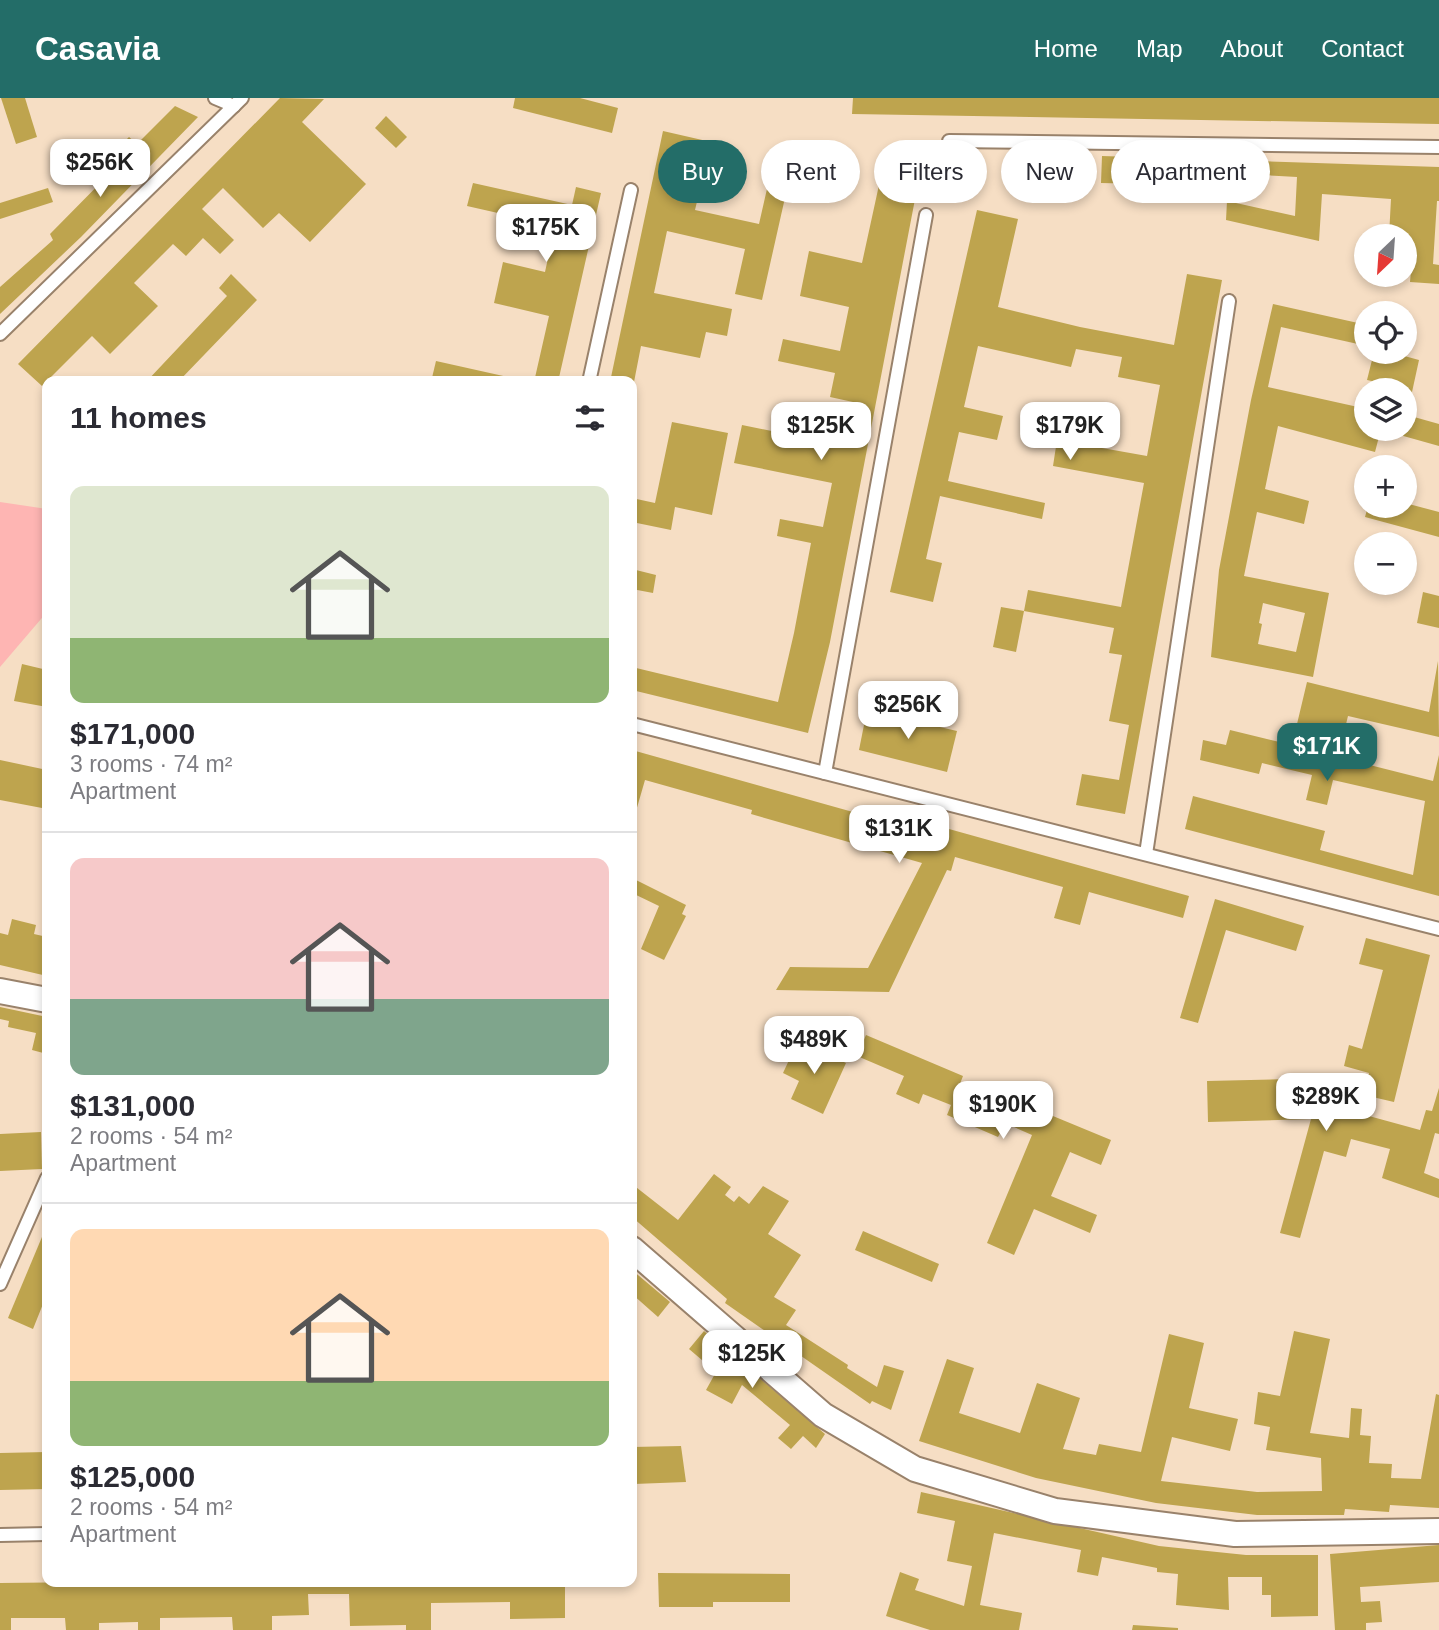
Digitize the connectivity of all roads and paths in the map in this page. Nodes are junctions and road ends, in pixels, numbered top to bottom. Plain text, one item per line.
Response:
1 (215, 98) edge
2 (238, 102) edge
3 (987, 141) edge
4 (1439, 147) edge
5 (631, 190) dead end
6 (926, 215) dead end
7 (1229, 301) dead end
8 (0, 334) edge
9 (590, 376) edge
10 (637, 725) edge
11 (825, 773) junction
12 (1146, 855) junction
13 (1439, 929) edge
14 (0, 991) edge
15 (42, 999) edge
16 (42, 1189) edge
17 (637, 1254) edge
18 (0, 1284) edge
19 (1439, 1531) edge
20 (42, 1534) edge
21 (0, 1535) edge

1 - 2 lane
2 - 8 lane
3 - 4 lane
5 - 9 lane
6 - 11 lane
7 - 12 lane
10 - 11 lane
11 - 12 lane
12 - 13 lane
14 - 15 street
16 - 18 lane
17 - 19 street
20 - 21 lane

